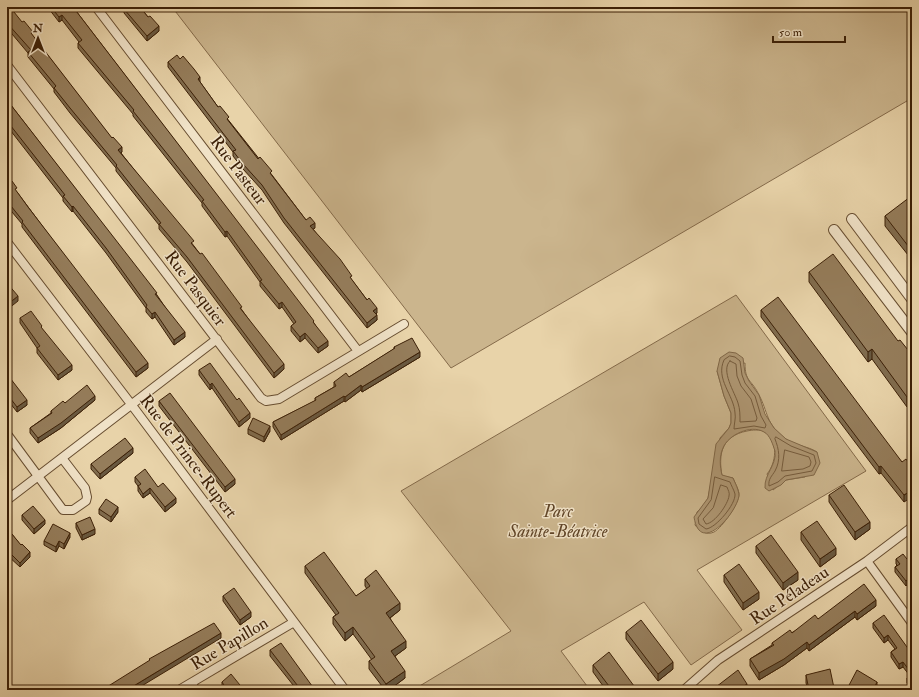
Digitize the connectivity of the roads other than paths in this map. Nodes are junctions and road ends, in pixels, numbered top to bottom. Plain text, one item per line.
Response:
1 (96, 7) edge
2 (7, 65) edge
3 (852, 219) dead end
4 (834, 230) dead end
5 (7, 242) edge
6 (912, 299) edge
7 (404, 324) dead end
8 (912, 332) edge
9 (217, 339) junction
10 (358, 351) junction
11 (131, 404) junction
12 (7, 434) edge
13 (62, 458) junction
14 (39, 476) junction
15 (7, 500) edge
16 (912, 527) edge
17 (867, 561) junction
18 (294, 622) junction
19 (912, 623) edge
20 (194, 687) edge
21 (179, 690) edge
22 (345, 690) edge
23 (684, 690) edge

1 - 10 street, Rue Pasteur
2 - 9 street, Rue Pasquier
3 - 6 street
4 - 8 street
5 - 11 street, Rue de Prince-Rupert
7 - 10 street, Rue Pasquier
9 - 10 street, Rue Pasquier
9 - 11 street
11 - 13 street
11 - 18 street, Rue de Prince-Rupert
12 - 14 street
13 - 14 street
13 - 14 street
14 - 15 street
16 - 17 street, Rue Péladeau
17 - 19 street
17 - 23 street, Rue Péladeau
18 - 20 street, Rue Papillon
18 - 22 street, Rue de Prince-Rupert
20 - 21 street, Rue Papillon

